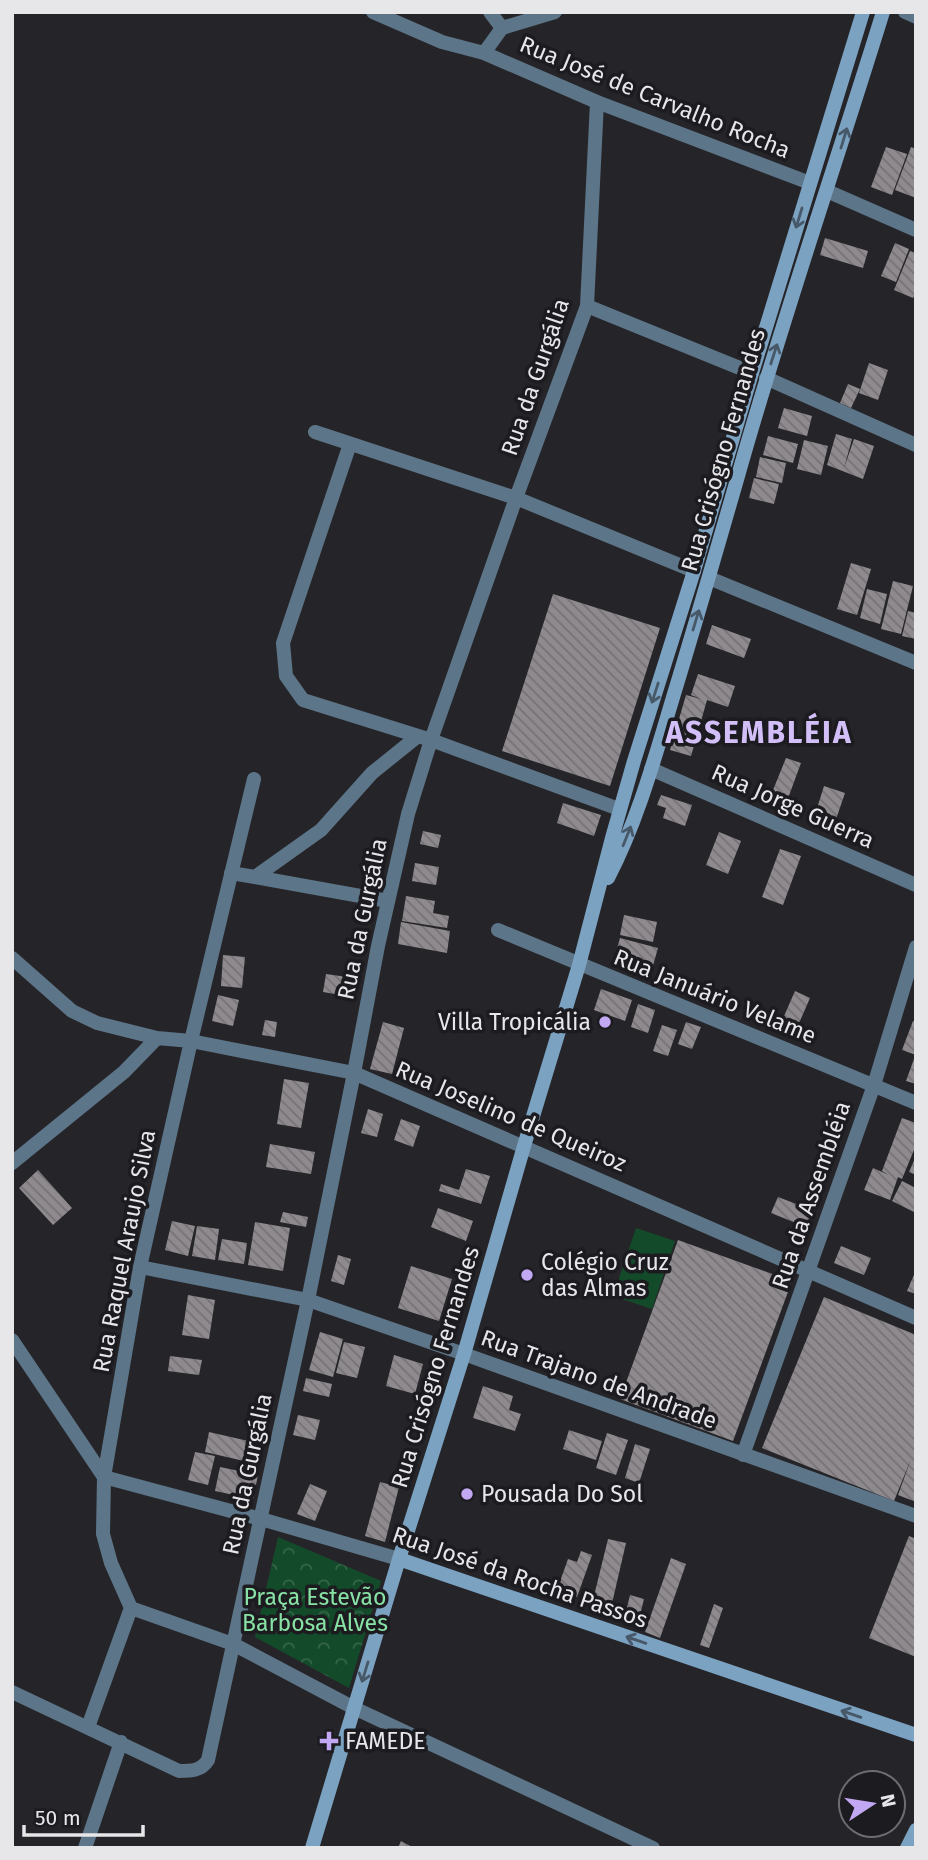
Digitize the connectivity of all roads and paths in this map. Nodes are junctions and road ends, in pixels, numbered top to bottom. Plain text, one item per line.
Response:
1 (373, 12) edge
2 (490, 12) edge
3 (555, 12) edge
4 (863, 12) edge
5 (883, 12) edge
6 (905, 12) edge
7 (916, 17) edge
8 (502, 28) junction
9 (484, 53) junction
10 (597, 102) junction
11 (810, 183) junction
12 (827, 191) junction
13 (916, 230) edge
14 (587, 306) junction
15 (759, 375) junction
16 (315, 432) dead end
17 (350, 444) junction
18 (916, 445) edge
19 (516, 498) junction
20 (694, 571) junction
21 (709, 578) junction
22 (916, 663) edge
23 (424, 738) junction
24 (651, 769) junction
25 (254, 779) dead end
26 (619, 809) junction
27 (231, 873) junction
28 (256, 877) junction
29 (916, 885) edge
30 (597, 897) junction
31 (388, 901) junction
32 (498, 930) dead end
33 (916, 947) edge
34 (12, 958) edge
35 (579, 965) junction
36 (157, 1038) junction
37 (191, 1041) junction
38 (354, 1073) junction
39 (874, 1085) junction
40 (916, 1103) edge
41 (524, 1146) junction
42 (12, 1163) edge
43 (140, 1267) junction
44 (808, 1270) junction
45 (308, 1300) junction
46 (916, 1318) edge
47 (12, 1340) edge
48 (464, 1354) junction
49 (743, 1455) junction
50 (104, 1477) junction
51 (916, 1516) edge
52 (261, 1519) junction
53 (399, 1559) junction
54 (131, 1608) junction
55 (233, 1644) junction
56 (12, 1692) edge
57 (354, 1708) junction
58 (88, 1727) junction
59 (916, 1735) edge
60 (121, 1742) junction
61 (916, 1830) edge
62 (85, 1848) edge
63 (312, 1848) edge
64 (653, 1848) edge
65 (907, 1848) edge

1 - 9 street, Rua José de Carvalho Rocha
2 - 8 street
3 - 8 street
4 - 11 street, Rua Crisógno Fernandes
12 -> 5 street, Rua Crisógno Fernandes
6 - 7 street
8 - 9 street
9 - 10 street, Rua José de Carvalho Rocha
10 - 11 street, Rua José de Carvalho Rocha
10 - 14 street, Rua da Gurgália
11 -> 15 street, Rua Crisógno Fernandes
12 - 13 street
15 -> 12 street, Rua Crisógno Fernandes
14 - 15 street
14 - 19 street, Rua da Gurgália
15 - 18 street
15 - 20 street, Rua Crisógno Fernandes
15 - 21 street, Rua Crisógno Fernandes
16 - 17 street
17 - 19 street
17 - 23 street
19 - 20 street
19 - 23 street, Rua da Gurgália
20 -> 26 street, Rua Crisógno Fernandes
21 - 22 street
24 -> 21 street, Rua Crisógno Fernandes
23 - 26 street
23 - 28 street
23 - 31 street, Rua da Gurgália
24 - 29 street, Rua Jorge Guerra
30 -> 24 street, Rua Crisógno Fernandes
25 - 27 street, Rua Raquel Araujo Silva
26 - 30 street, Rua Crisógno Fernandes
27 - 28 street
27 - 37 street, Rua Raquel Araujo Silva
28 - 31 street
30 - 35 street, Rua Crisógno Fernandes
31 - 38 street, Rua da Gurgália
32 - 35 street, Rua Januário Velame
33 - 39 street, Rua da Assembléia
34 - 36 street, Rua Joselino de Queiroz
35 - 39 street, Rua Januário Velame
35 - 41 street, Rua Crisógno Fernandes
36 - 37 street, Rua Joselino de Queiroz
36 - 42 street
37 - 38 street, Rua Joselino de Queiroz
37 - 43 street, Rua Raquel Araujo Silva
38 - 41 street, Rua Joselino de Queiroz
38 - 45 street, Rua da Gurgália
39 - 40 street, Rua Januário Velame
39 - 44 street, Rua da Assembléia
41 - 44 street, Rua Joselino de Queiroz
41 - 48 street, Rua Crisógno Fernandes
43 - 45 street, Rua Trajano de Andrade
43 - 50 street, Rua Raquel Araujo Silva
44 - 46 street, Rua Joselino de Queiroz
44 - 49 street, Rua da Assembléia
45 - 48 street, Rua Trajano de Andrade
45 - 52 street, Rua da Gurgália
47 - 50 street
48 - 49 street, Rua Trajano de Andrade
48 - 53 street, Rua Crisógno Fernandes
49 - 51 street, Rua Trajano de Andrade
50 - 52 street, Rua José da Rocha Passos
50 - 54 street, Rua Raquel Araujo Silva
52 - 53 street, Rua José da Rocha Passos
52 - 55 street, Rua da Gurgália
53 -> 57 street, Rua Crisógno Fernandes
59 -> 53 street, Rua José da Rocha Passos
54 - 55 street
54 - 58 street
55 - 57 street
55 - 60 street, Rua da Gurgália
56 - 58 street
57 - 63 street, Rua Crisógno Fernandes
57 - 64 street
58 - 60 street
60 - 62 street
61 - 65 street

